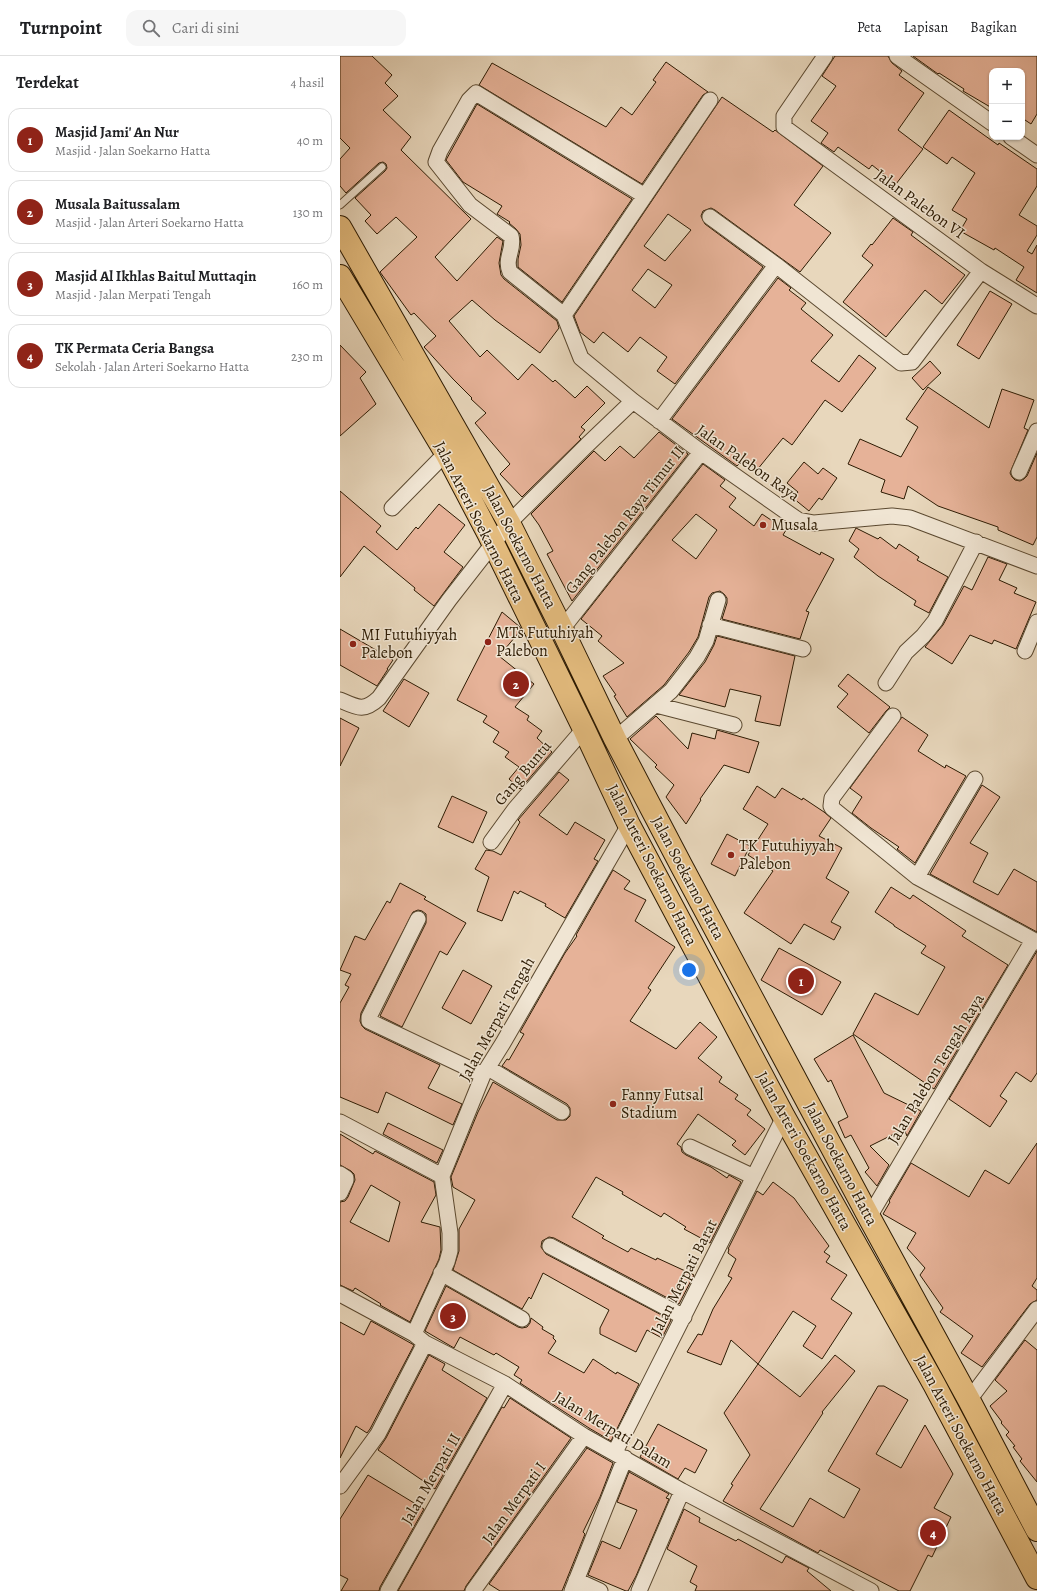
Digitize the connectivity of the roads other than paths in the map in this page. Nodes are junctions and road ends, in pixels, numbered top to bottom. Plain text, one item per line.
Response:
1 (825, 56) edge
2 (897, 56) edge
3 (710, 100) dead end
4 (989, 121) edge
5 (1015, 140) edge
6 (1037, 155) edge
7 (382, 167) dead end
8 (645, 196) junction
9 (340, 205) edge
10 (710, 216) dead end
11 (340, 227) edge
12 (776, 264) junction
13 (981, 271) junction
14 (340, 276) edge
15 (1037, 306) edge
16 (564, 315) junction
17 (633, 401) junction
18 (659, 421) junction
19 (1037, 432) edge
20 (701, 452) junction
21 (446, 453) junction
22 (1019, 472) dead end
23 (392, 508) dead end
24 (509, 523) junction
25 (976, 542) junction
26 (493, 544) junction
27 (1037, 566) edge
28 (718, 600) dead end
29 (1037, 622) edge
30 (710, 625) junction
31 (562, 629) junction
32 (803, 649) dead end
33 (1026, 651) dead end
34 (886, 683) dead end
35 (340, 700) edge
36 (656, 705) junction
37 (893, 716) dead end
38 (734, 724) dead end
39 (584, 729) junction
40 (614, 739) junction
41 (975, 779) dead end
42 (629, 825) junction
43 (491, 842) dead end
44 (917, 877) junction
45 (418, 919) dead end
46 (1035, 941) edge
47 (734, 965) junction
48 (710, 979) junction
49 (485, 1071) junction
50 (562, 1112) dead end
51 (784, 1117) junction
52 (340, 1122) edge
53 (690, 1147) dead end
54 (340, 1174) edge
55 (442, 1176) junction
56 (754, 1177) junction
57 (340, 1193) edge
58 (869, 1217) junction
59 (550, 1246) dead end
60 (441, 1273) junction
61 (340, 1294) edge
62 (1037, 1309) edge
63 (684, 1317) junction
64 (522, 1319) dead end
65 (419, 1338) junction
66 (505, 1384) junction
67 (969, 1400) junction
68 (584, 1436) junction
69 (620, 1455) junction
70 (340, 1486) edge
71 (682, 1491) junction
72 (1037, 1530) edge
73 (1037, 1578) edge
74 (574, 1586) edge
75 (388, 1591) edge
76 (473, 1591) edge
77 (600, 1591) edge
78 (639, 1591) edge
79 (871, 1591) edge

1 - 13 street, Jalan Palebon VI
2 - 4 street
3 - 8 street
5 - 6 street
7 - 9 lane
8 - 16 street
8 - 16 street
10 - 12 street
11 - 24 main road, Jalan Soekarno Hatta
12 - 13 street
12 - 18 street
13 - 15 street, Jalan Palebon VI
14 - 21 main road, Jalan Arteri Soekarno Hatta
16 - 17 street, Jalan Palebon Raya
17 - 18 street, Jalan Palebon Raya
17 - 24 street
18 - 20 street, Jalan Palebon Raya
19 - 22 street
20 - 25 street, Jalan Palebon Raya
20 - 31 street, Gang Palebon Raya Timur II
21 - 23 street
21 - 26 main road, Jalan Arteri Soekarno Hatta
24 - 26 street
24 - 31 main road, Jalan Soekarno Hatta
25 - 27 street, Jalan Palebon Raya
25 - 34 street
26 - 35 street
26 - 39 main road, Jalan Arteri Soekarno Hatta
28 - 30 street
29 - 33 street
30 - 32 street
30 - 36 street
31 - 40 main road, Jalan Soekarno Hatta
36 - 38 street
36 - 40 street
37 - 44 street
39 - 42 main road, Jalan Arteri Soekarno Hatta
39 - 43 street, Gang Buntu
40 - 47 main road, Jalan Soekarno Hatta
41 - 44 street
42 - 48 main road, Jalan Arteri Soekarno Hatta
42 - 49 street, Jalan Merpati Tengah
44 - 46 street
45 - 49 street
46 - 58 street, Jalan Palebon Tengah Raya
47 - 48 main road
47 - 58 main road, Jalan Soekarno Hatta
48 - 51 main road, Jalan Arteri Soekarno Hatta
49 - 50 street
49 - 55 street, Jalan Merpati Tengah
51 - 56 street, Jalan Merpati Barat
51 - 73 main road, Jalan Arteri Soekarno Hatta
52 - 55 street
53 - 56 street
54 - 57 street
55 - 60 street
56 - 63 street, Jalan Merpati Barat
58 - 67 main road, Jalan Soekarno Hatta
59 - 63 street
60 - 64 street
60 - 65 street
61 - 65 street, Jalan Merpati Dalam
62 - 67 street
63 - 69 street, Jalan Merpati Barat
65 - 66 street, Jalan Merpati Dalam
65 - 70 street
66 - 68 street, Jalan Merpati Dalam
66 - 75 street, Jalan Merpati II
67 - 72 main road, Jalan Soekarno Hatta
68 - 69 street, Jalan Merpati Dalam
68 - 76 street, Jalan Merpati I
69 - 71 street, Jalan Merpati Dalam
69 - 74 street, Jalan Merpati Barat
71 - 78 street
71 - 79 street, Jalan Merpati Dalam
74 - 77 street

